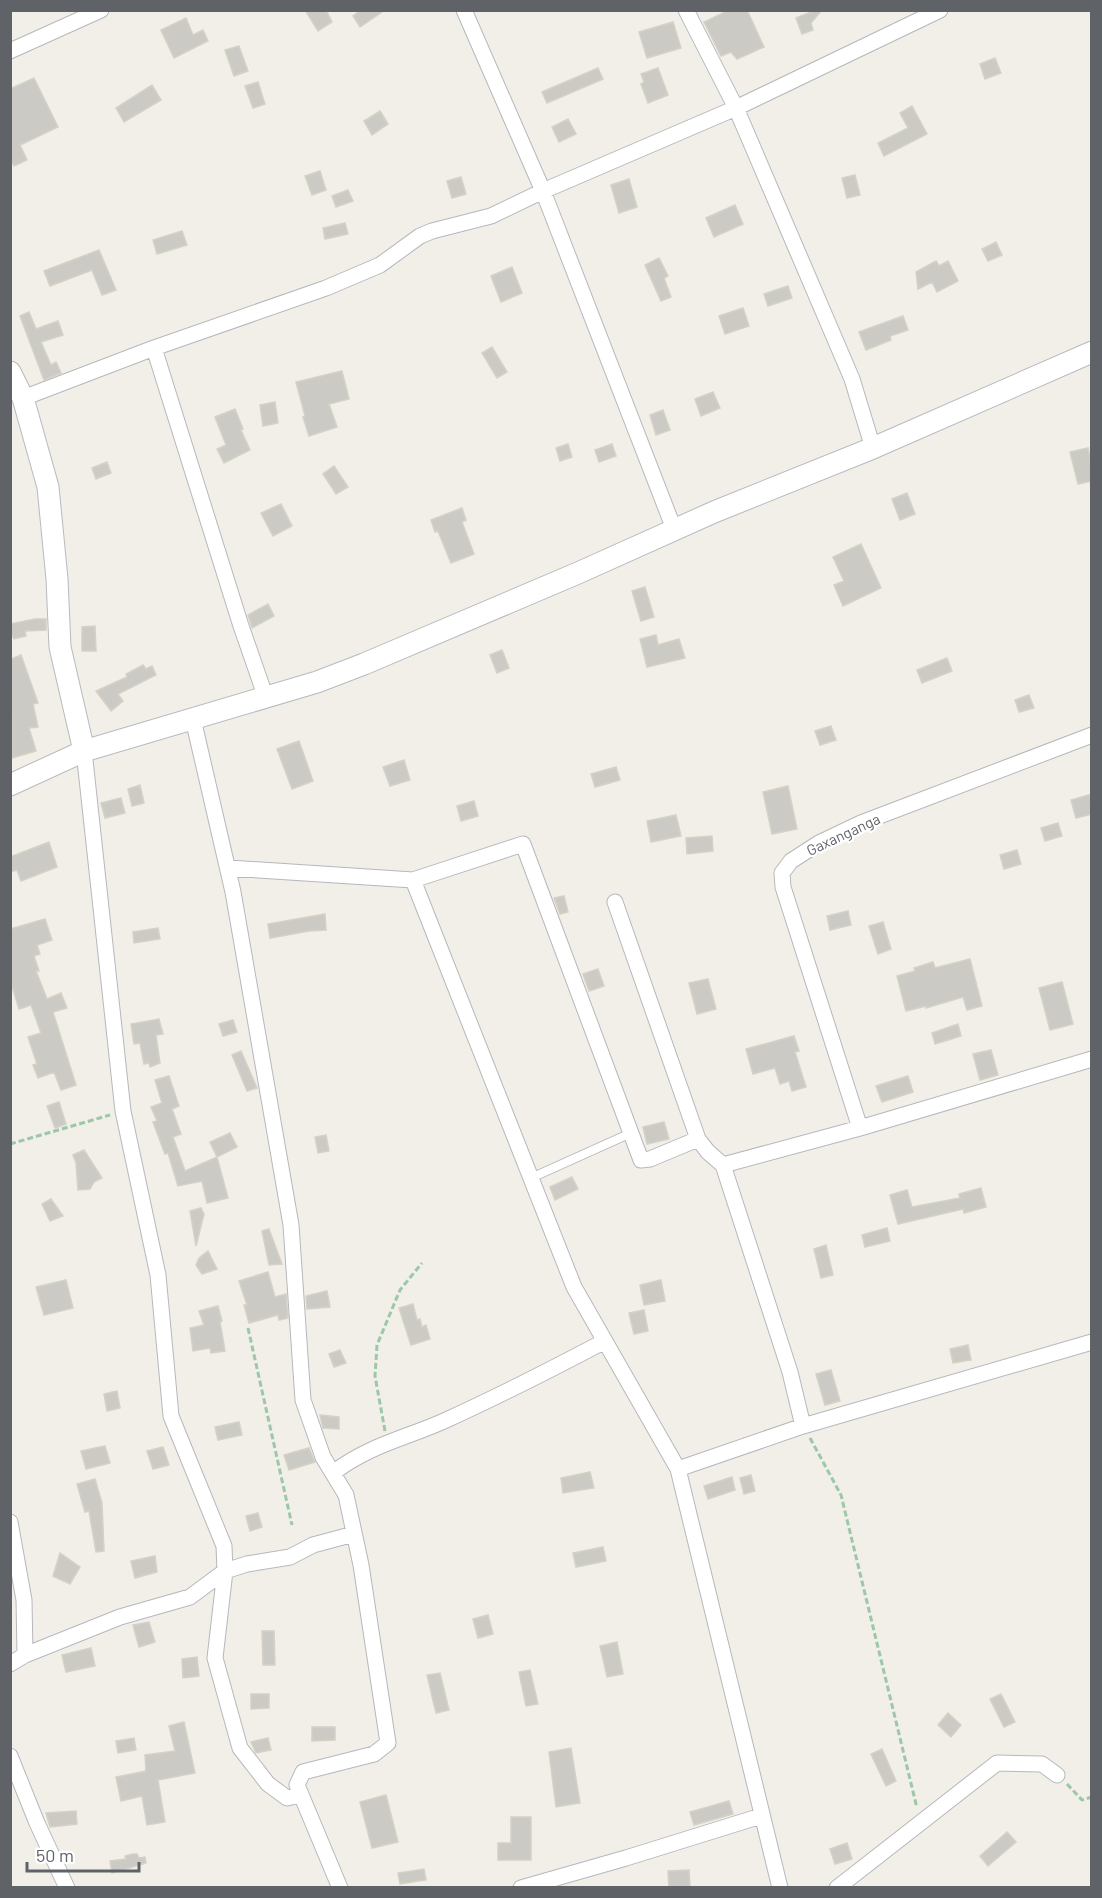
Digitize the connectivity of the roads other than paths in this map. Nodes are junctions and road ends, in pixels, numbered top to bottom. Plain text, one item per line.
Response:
1 (101, 10) edge
2 (464, 10) edge
3 (686, 10) edge
4 (940, 10) edge
5 (10, 51) edge
6 (736, 108) junction
7 (543, 191) junction
8 (154, 348) junction
9 (1092, 352) edge
10 (10, 372) edge
11 (23, 398) junction
12 (873, 448) junction
13 (674, 529) junction
14 (266, 698) junction
15 (193, 719) junction
16 (1092, 735) edge
17 (84, 751) junction
18 (10, 785) edge
19 (229, 868) junction
20 (413, 880) junction
21 (615, 902) dead end
22 (1092, 1059) edge
23 (860, 1128) junction
24 (631, 1133) junction
25 (698, 1139) junction
26 (723, 1165) junction
27 (531, 1178) junction
28 (605, 1341) junction
29 (1092, 1342) edge
30 (803, 1426) junction
31 (678, 1469) junction
32 (333, 1473) junction
33 (10, 1522) edge
34 (354, 1534) junction
35 (225, 1571) junction
36 (26, 1655) junction
37 (10, 1664) edge
38 (10, 1756) edge
39 (1057, 1775) road end
40 (300, 1795) junction
41 (761, 1816) junction
42 (67, 1887) edge
43 (340, 1887) edge
44 (522, 1887) edge
45 (780, 1887) edge
46 (837, 1887) edge

1 - 5 street
2 - 7 street
3 - 6 street
4 - 6 street
6 - 7 street
6 - 12 street
7 - 8 street
7 - 13 street
8 - 11 street
8 - 14 street
9 - 12 street
10 - 11 street
11 - 17 street
12 - 13 street
13 - 14 street
14 - 15 street
15 - 17 street
15 - 19 street
16 - 23 street, Gaxanganga
17 - 18 street
17 - 35 street
19 - 20 street
19 - 32 street
20 - 24 street
20 - 27 street
21 - 25 street
22 - 23 street
23 - 26 street
24 - 25 street
24 - 27 lane
25 - 26 street
26 - 30 street
27 - 28 street
28 - 31 street
28 - 32 street
29 - 30 street
30 - 31 street
31 - 41 street
32 - 34 street
33 - 36 street
34 - 35 street
34 - 40 street
35 - 36 street
35 - 40 street
36 - 37 street
38 - 42 street
39 - 46 street
40 - 43 street
41 - 44 street
41 - 45 street

